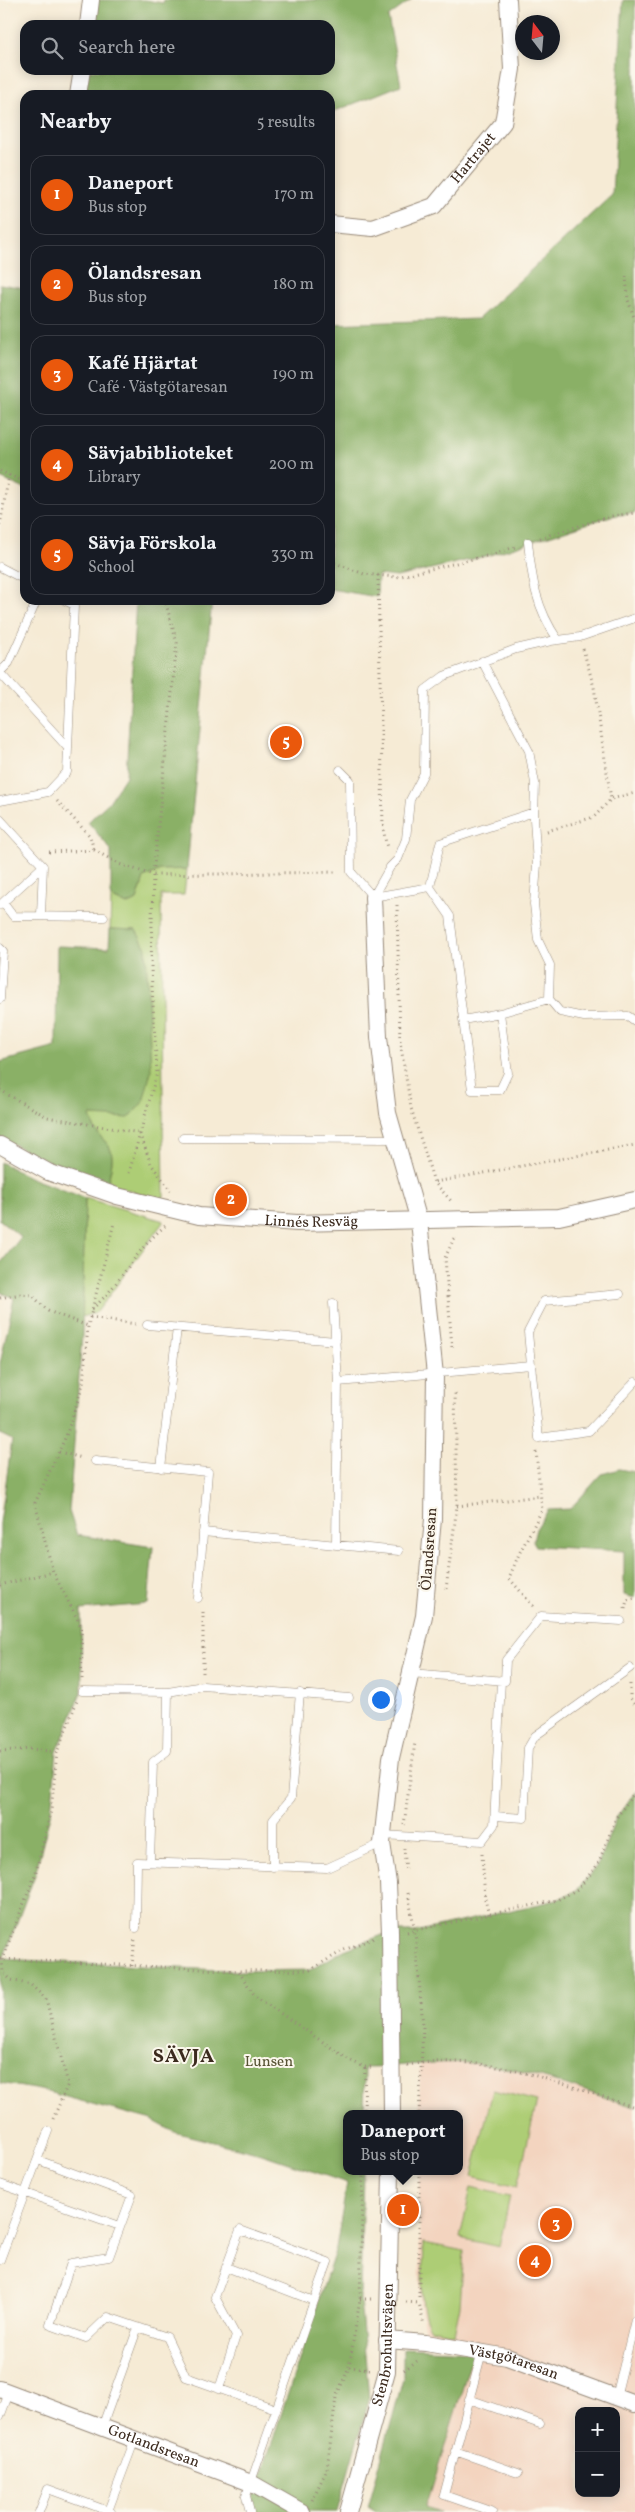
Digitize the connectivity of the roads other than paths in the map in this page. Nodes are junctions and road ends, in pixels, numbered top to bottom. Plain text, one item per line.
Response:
1 (91, 0) edge
2 (508, 0) edge
3 (89, 20) edge
4 (81, 75) edge
5 (79, 90) edge
6 (335, 224) edge
7 (528, 542) road end
8 (0, 568) edge
9 (20, 578) edge
10 (35, 605) edge
11 (74, 605) edge
12 (635, 618) edge
13 (558, 640) junction
14 (482, 661) junction
15 (0, 673) edge
16 (68, 748) junction
17 (340, 770) dead end
18 (0, 801) edge
19 (534, 812) junction
20 (0, 819) edge
21 (43, 866) junction
22 (430, 886) junction
23 (373, 897) junction
24 (1, 904) edge
25 (41, 915) junction
26 (104, 917) dead end
27 (0, 948) edge
28 (0, 999) edge
29 (550, 999) junction
30 (500, 1013) junction
31 (463, 1020) junction
32 (635, 1021) edge
33 (183, 1138) dead end
34 (396, 1139) junction
35 (0, 1145) edge
36 (635, 1200) edge
37 (419, 1221) junction
38 (620, 1294) dead end
39 (333, 1303) dead end
40 (146, 1326) road end
41 (177, 1328) junction
42 (336, 1341) junction
43 (531, 1365) junction
44 (435, 1375) junction
45 (338, 1382) junction
46 (635, 1382) edge
47 (95, 1461) road end
48 (161, 1468) junction
49 (203, 1532) junction
50 (336, 1545) junction
51 (399, 1551) dead end
52 (198, 1598) road end
53 (621, 1621) dead end
54 (630, 1668) road end
55 (411, 1673) junction
56 (501, 1680) junction
57 (82, 1691) road end
58 (168, 1692) junction
59 (300, 1693) junction
60 (349, 1698) dead end
61 (495, 1816) junction
62 (382, 1839) junction
63 (150, 1862) junction
64 (273, 1866) junction
65 (136, 1928) road end
66 (392, 2110) edge
67 (48, 2132) road end
68 (38, 2160) junction
69 (391, 2175) edge
70 (0, 2184) edge
71 (25, 2192) junction
72 (120, 2226) junction
73 (0, 2233) edge
74 (9, 2237) junction
75 (0, 2260) edge
76 (226, 2267) junction
77 (314, 2301) junction
78 (635, 2320) edge
79 (138, 2327) junction
80 (387, 2340) junction
81 (482, 2352) junction
82 (219, 2389) junction
83 (4, 2391) edge
84 (616, 2397) junction
85 (469, 2398) junction
86 (635, 2404) edge
87 (276, 2409) junction
88 (0, 2417) edge
89 (540, 2424) dead end
90 (102, 2427) junction
91 (135, 2439) junction
92 (455, 2451) junction
93 (518, 2473) dead end
94 (251, 2483) junction
95 (306, 2508) edge
96 (109, 2511) edge
97 (39, 2512) edge
98 (250, 2512) edge
99 (348, 2512) edge
100 (493, 2512) edge

1 - 3 street
2 - 6 street, Hartrajet
4 - 5 street
7 - 13 lane
8 - 9 lane
10 - 15 lane
11 - 16 lane
12 - 13 lane
13 - 14 lane
14 - 19 lane
14 - 23 lane
15 - 16 lane
16 - 18 lane
17 - 23 lane
19 - 22 lane
19 - 29 lane
20 - 21 lane
21 - 24 lane
21 - 25 lane
22 - 23 lane
22 - 31 lane
23 - 34 street, Ölandsresan
24 - 25 lane
25 - 26 lane
27 - 28 lane
29 - 30 lane
29 - 32 lane
30 - 31 lane
30 - 31 lane
33 - 34 lane
34 - 37 street, Ölandsresan
35 - 37 street, Linnés Resväg
36 - 37 street, Linnés Resväg
37 - 44 street, Ölandsresan
38 - 43 lane
39 - 42 lane
40 - 41 lane
41 - 42 lane
41 - 48 lane
42 - 45 lane
43 - 44 lane
43 - 46 lane
44 - 45 lane
44 - 55 street, Ölandsresan
45 - 50 lane
47 - 48 lane
48 - 49 lane
49 - 50 lane
49 - 52 lane
50 - 51 lane
53 - 56 lane
54 - 61 lane
55 - 56 lane
55 - 62 street, Ölandsresan
56 - 61 lane
57 - 58 lane
58 - 59 lane
58 - 63 lane
59 - 60 lane
59 - 64 lane
61 - 62 lane
62 - 64 lane
62 - 66 street, Ölandsresan
63 - 64 lane
63 - 65 lane
67 - 68 lane
68 - 71 lane
68 - 72 lane
69 - 80 street, Stenbrohultsvägen
70 - 71 lane
71 - 72 lane
71 - 74 lane
72 - 79 lane
73 - 74 lane
74 - 75 lane
76 - 77 lane
76 - 77 lane
76 - 82 lane
77 - 87 lane
78 - 84 lane
79 - 82 lane
79 - 90 lane
80 - 81 street, Västgötaresan
80 - 99 street, Stenbrohultsvägen
81 - 84 street, Västgötaresan
81 - 85 lane
82 - 87 lane
83 - 88 lane
83 - 90 street, Gotlandsresan
84 - 86 street, Västgötaresan
85 - 89 lane
85 - 92 lane
87 - 94 lane
90 - 91 street, Gotlandsresan
91 - 94 street, Gotlandsresan
91 - 96 lane
92 - 93 lane
92 - 100 lane
94 - 95 street, Gotlandsresan
94 - 98 lane
96 - 97 lane

